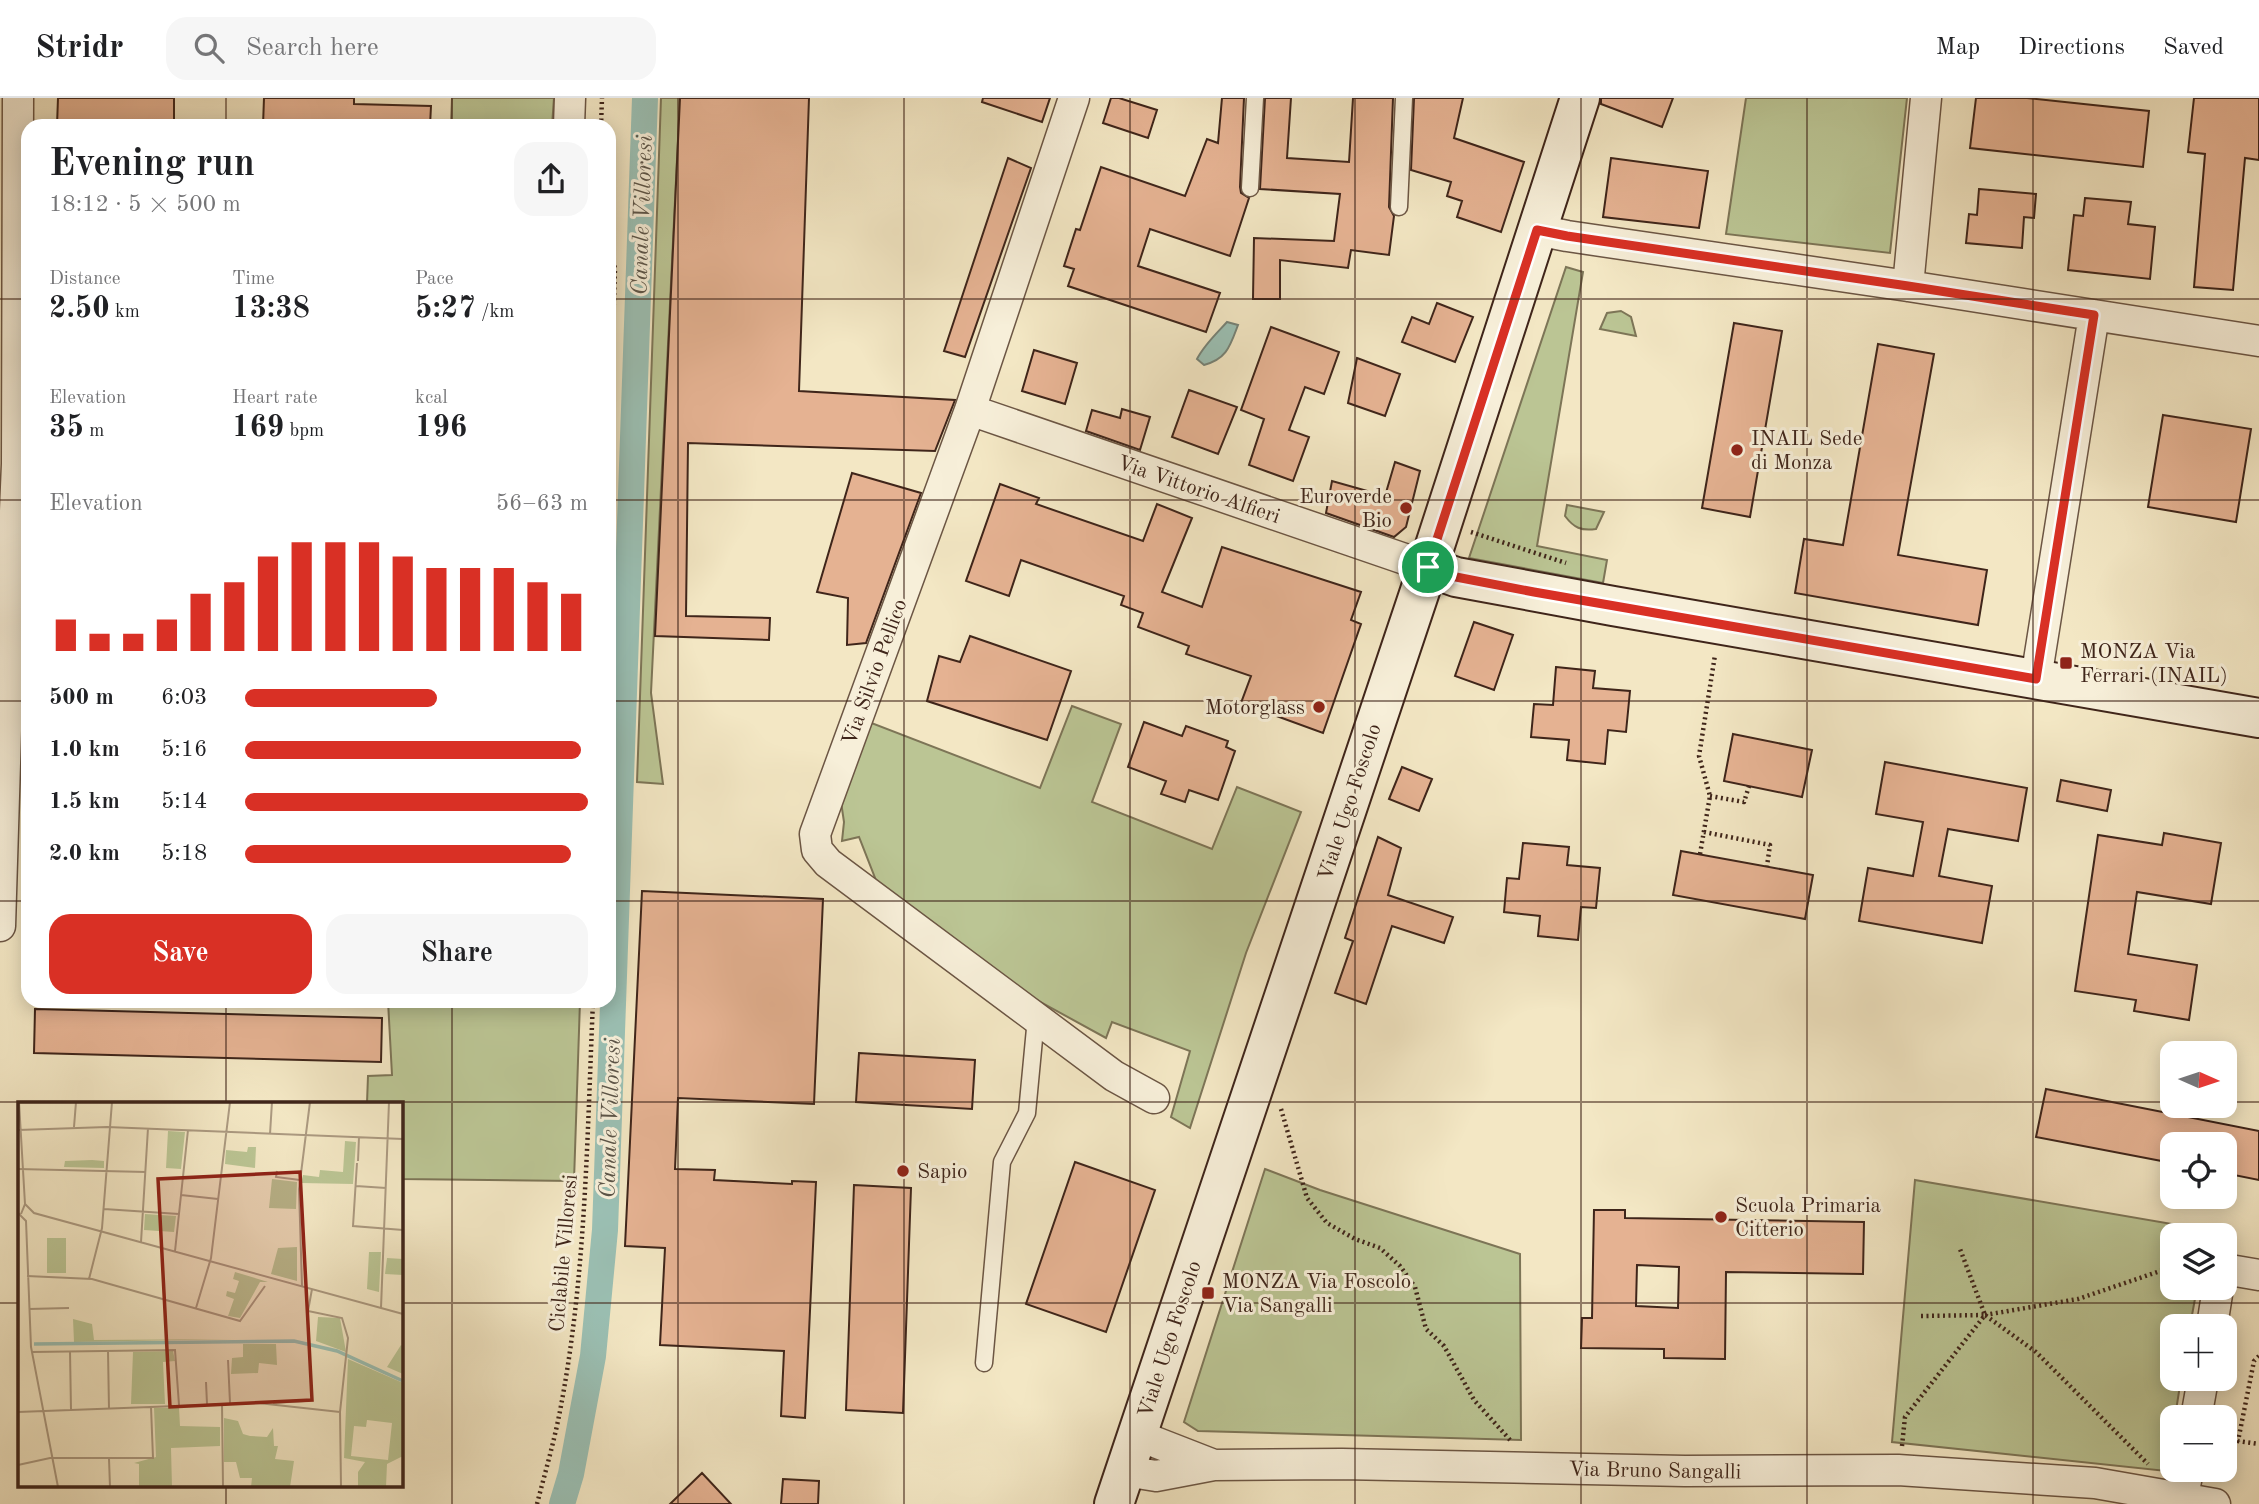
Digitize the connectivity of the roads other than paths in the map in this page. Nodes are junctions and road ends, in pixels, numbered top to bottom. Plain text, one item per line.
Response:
1 (18, 98) edge
2 (570, 98) edge
3 (1074, 98) edge
4 (1255, 98) edge
5 (1404, 98) edge
6 (1580, 98) edge
7 (1926, 98) edge
8 (569, 119) edge
9 (21, 144) edge
10 (1250, 188) dead end
11 (1399, 207) dead end
12 (1537, 230) junction
13 (1908, 286) junction
14 (2094, 315) junction
15 (2259, 341) edge
16 (970, 410) junction
17 (21, 481) edge
18 (1428, 567) junction
19 (5, 615) edge
20 (2036, 679) junction
21 (17, 699) edge
22 (2259, 718) edge
23 (0, 926) edge
24 (1036, 1017) junction
25 (1154, 1098) dead end
26 (2237, 1271) edge
27 (2259, 1275) edge
28 (984, 1363) dead end
29 (1138, 1435) junction
30 (1214, 1465) junction
31 (2160, 1482) edge
32 (2187, 1482) edge
33 (1120, 1487) edge
34 (2215, 1504) edge

1 - 9 street
2 - 8 street
3 - 16 street, Via Silvio Pellico
4 - 10 lane
5 - 11 lane
6 - 12 street, Viale Ugo Foscolo
7 - 13 street
12 - 13 street
12 - 18 street, Viale Ugo Foscolo
13 - 14 street
14 - 15 street
14 - 20 street
16 - 18 street, Via Vittorio Alfieri
16 - 24 street, Via Silvio Pellico
17 - 19 street
18 - 20 street
18 - 29 street, Viale Ugo Foscolo
19 - 21 street
20 - 22 street
21 - 23 street
24 - 25 street, Via Silvio Pellico
24 - 28 lane
26 - 27 street
29 - 30 street, Via Bruno Sangalli
29 - 33 street, Viale Ugo Foscolo
30 - 31 street, Via Bruno Sangalli
30 - 33 street, Via Bruno Sangalli
32 - 34 street, Via Bruno Sangalli

